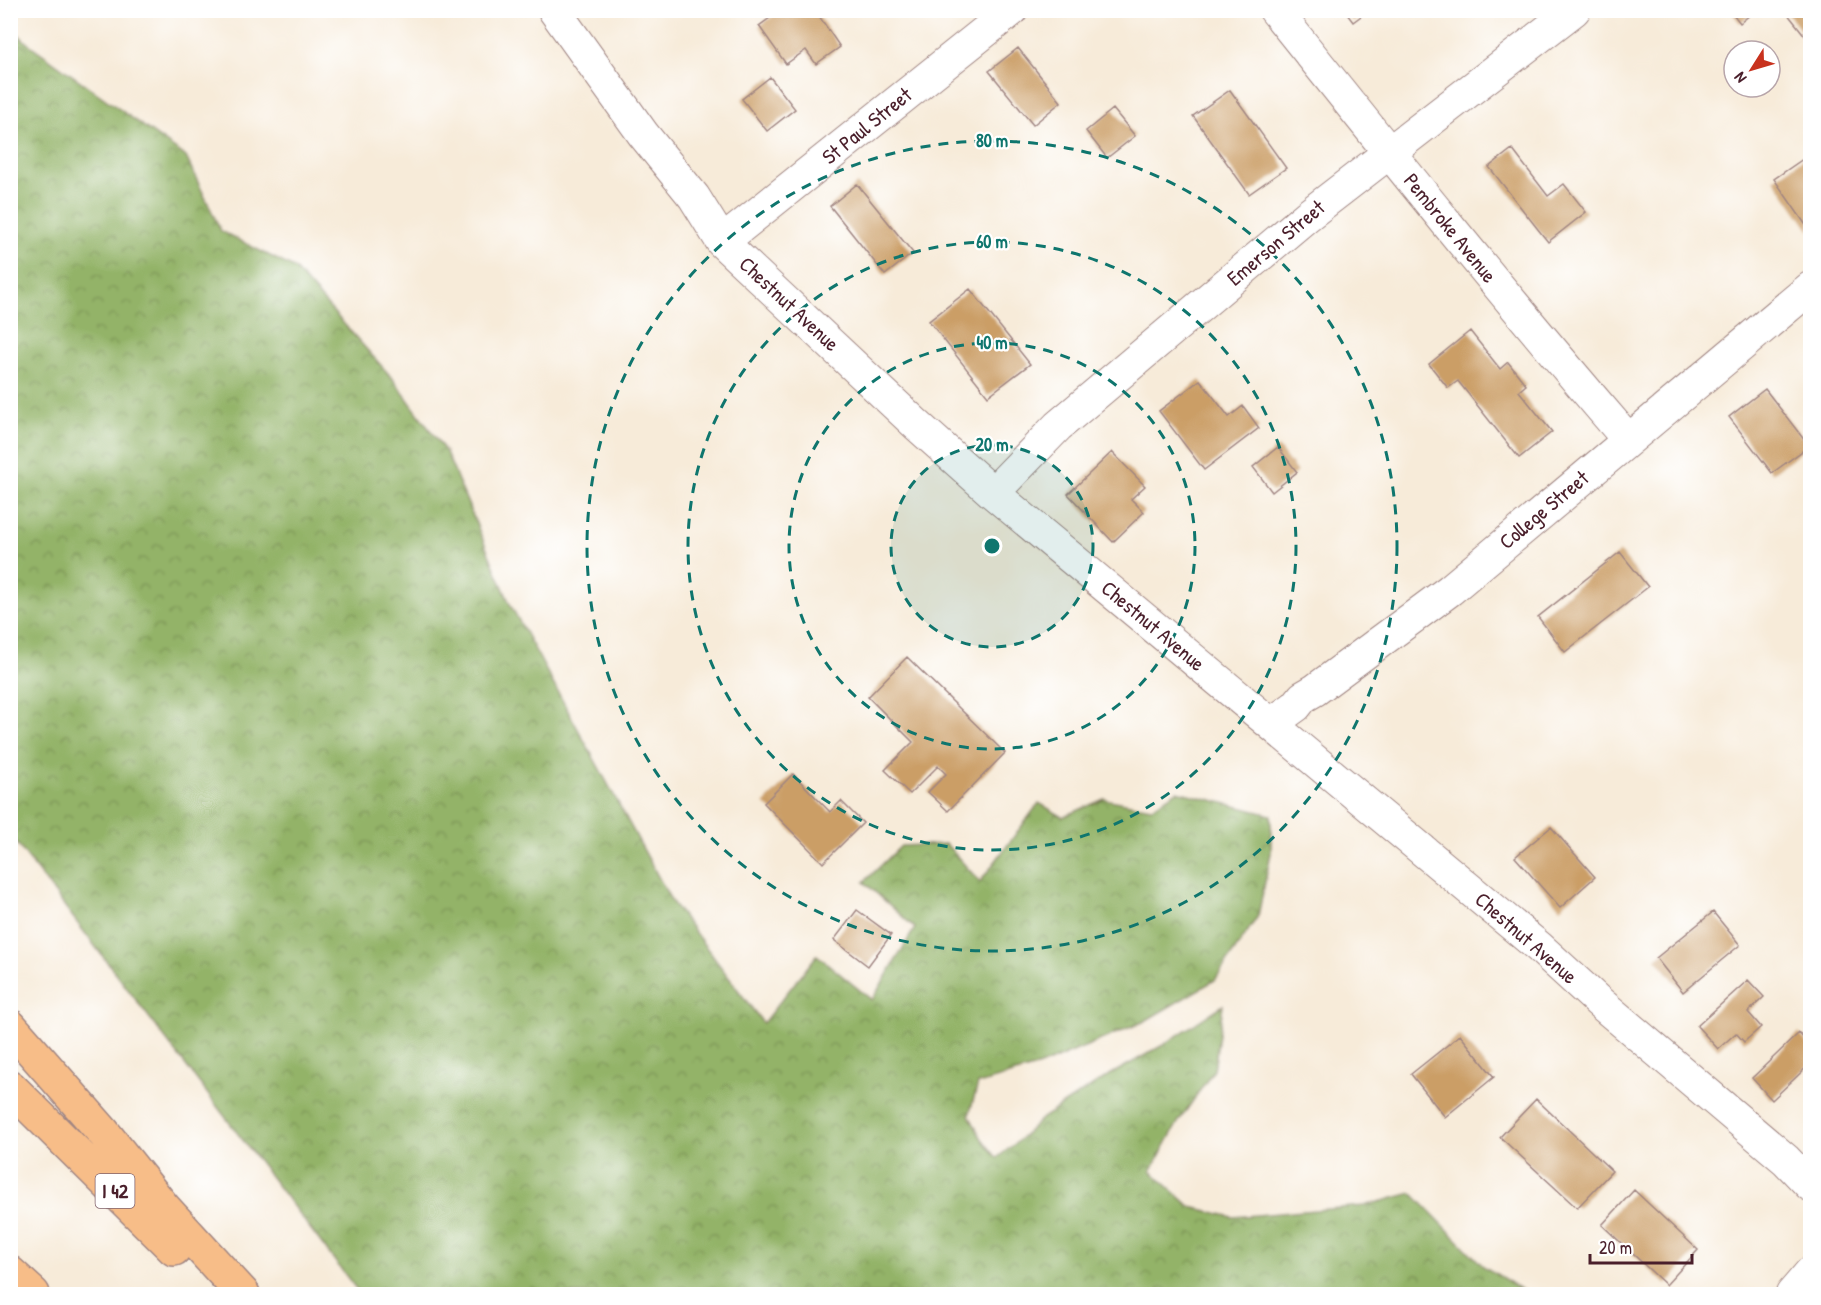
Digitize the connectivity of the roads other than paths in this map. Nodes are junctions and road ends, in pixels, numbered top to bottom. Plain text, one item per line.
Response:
1 (554, 10) edge
2 (1012, 10) edge
3 (1275, 10) edge
4 (1574, 10) edge
5 (1389, 152) junction
6 (722, 242) junction
7 (1810, 288) edge
8 (1625, 442) junction
9 (993, 493) junction
10 (1271, 724) junction
11 (10, 1026) edge
12 (10, 1087) edge
13 (1810, 1185) edge
14 (10, 1273) edge
15 (1810, 1274) edge
16 (33, 1294) edge
17 (220, 1294) edge
18 (243, 1294) edge
19 (1792, 1294) edge

1 - 6 street, Chestnut Avenue
2 - 6 street, St Paul Street
3 - 5 street, Pembroke Avenue
4 - 5 street, Emerson Street
5 - 8 street, Pembroke Avenue
5 - 9 street, Emerson Street
6 - 9 street, Chestnut Avenue
7 - 8 street, College Street
8 - 10 street, College Street
9 - 10 street, Chestnut Avenue
10 - 13 street, Chestnut Avenue
11 - 18 highway
12 - 17 highway, I 42
14 - 16 highway
15 - 19 street

